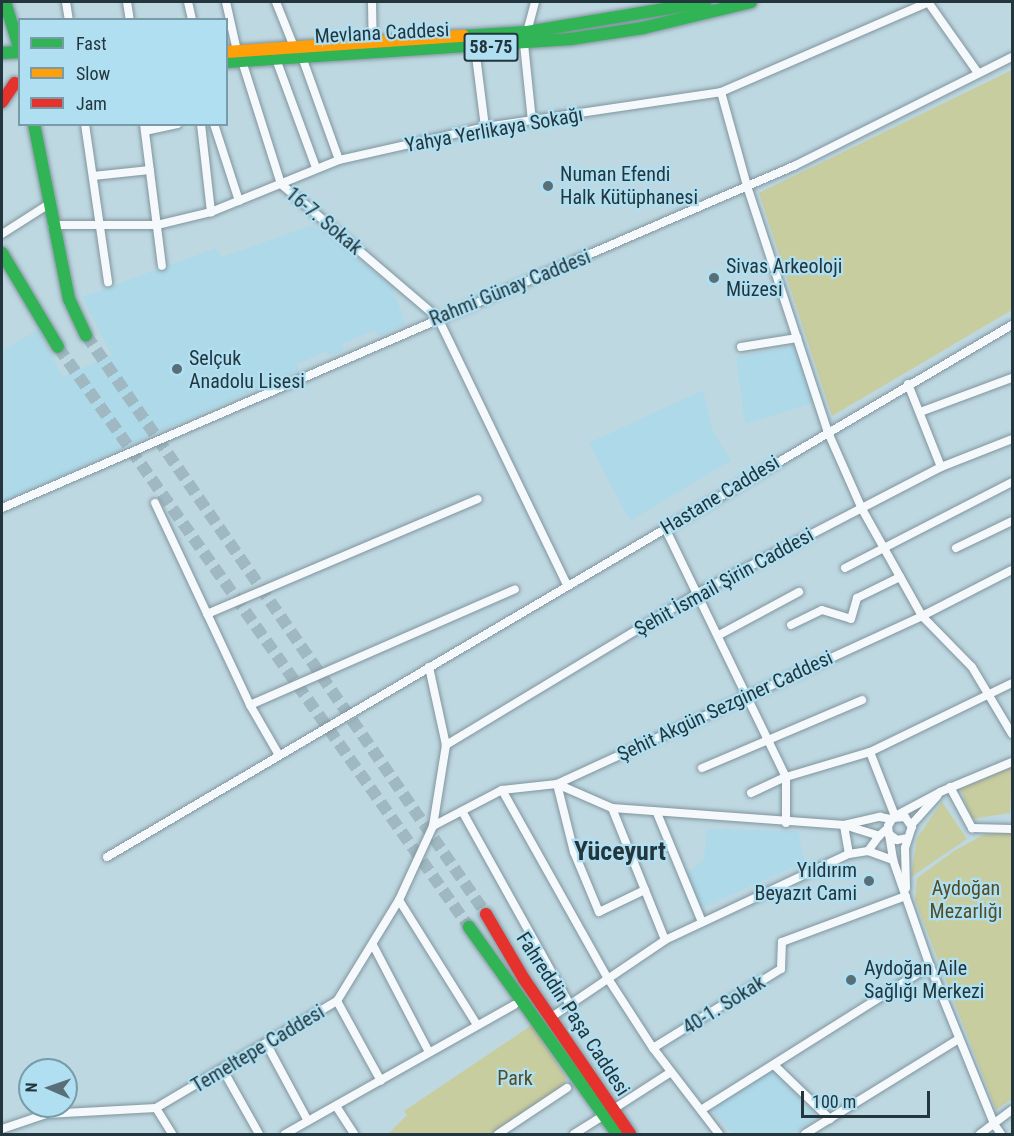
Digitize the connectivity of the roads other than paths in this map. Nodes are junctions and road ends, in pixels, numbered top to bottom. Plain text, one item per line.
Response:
1 (5, 2) edge
2 (66, 2) edge
3 (127, 2) edge
4 (188, 2) edge
5 (226, 2) edge
6 (276, 2) edge
7 (372, 2) edge
8 (535, 2) edge
9 (705, 2) edge
10 (752, 2) edge
11 (928, 2) edge
12 (69, 18) edge
13 (130, 18) edge
14 (192, 18) edge
15 (525, 38) junction
16 (373, 41) junction
17 (18, 44) edge
18 (294, 46) junction
19 (475, 48) junction
20 (18, 51) edge
21 (2, 53) edge
22 (235, 54) edge
23 (302, 57) junction
24 (1012, 57) edge
25 (276, 58) junction
26 (978, 74) junction
27 (2, 81) edge
28 (17, 83) edge
29 (721, 92) junction
30 (2, 102) edge
31 (532, 122) junction
32 (34, 126) edge
33 (85, 126) edge
34 (161, 126) edge
35 (201, 126) edge
36 (215, 126) edge
37 (485, 127) junction
38 (145, 128) edge
39 (339, 160) junction
40 (316, 168) junction
41 (150, 170) junction
42 (93, 176) junction
43 (281, 184) junction
44 (747, 186) junction
45 (239, 201) junction
46 (49, 204) junction
47 (211, 212) junction
48 (52, 225) junction
49 (157, 225) junction
50 (102, 227) junction
51 (2, 234) edge
52 (2, 253) edge
53 (162, 266) dead end
54 (108, 282) dead end
55 (438, 318) junction
56 (1012, 325) edge
57 (86, 335) tunnel mouth
58 (797, 338) junction
59 (58, 347) tunnel mouth
60 (741, 347) dead end
61 (1012, 378) edge
62 (908, 384) junction
63 (920, 412) junction
64 (827, 430) junction
65 (1012, 439) edge
66 (941, 467) junction
67 (1012, 482) edge
68 (478, 499) dead end
69 (155, 502) dead end
70 (2, 508) edge
71 (862, 508) junction
72 (1012, 521) edge
73 (665, 528) junction
74 (886, 548) junction
75 (956, 548) dead end
76 (845, 568) dead end
77 (1012, 570) edge
78 (900, 577) junction
79 (567, 585) junction
80 (515, 589) dead end
81 (799, 592) dead end
82 (696, 594) junction
83 (207, 614) junction
84 (922, 616) junction
85 (791, 625) dead end
86 (719, 635) junction
87 (429, 667) junction
88 (1012, 683) edge
89 (746, 695) junction
90 (991, 695) junction
91 (862, 700) dead end
92 (250, 705) junction
93 (1012, 734) edge
94 (768, 741) junction
95 (446, 745) junction
96 (870, 752) junction
97 (279, 755) junction
98 (1012, 762) edge
99 (702, 768) dead end
100 (786, 777) junction
101 (557, 784) junction
102 (950, 787) junction
103 (502, 790) junction
104 (940, 792) junction
105 (751, 793) dead end
106 (612, 808) junction
107 (462, 811) junction
108 (657, 813) junction
109 (894, 817) junction
110 (786, 823) junction
111 (912, 824) junction
112 (844, 825) junction
113 (433, 826) junction
114 (1012, 829) edge
115 (888, 831) junction
116 (879, 836) junction
117 (907, 838) junction
118 (868, 851) junction
119 (849, 854) junction
120 (107, 856) dead end
121 (893, 860) junction
122 (645, 890) junction
123 (906, 896) junction
124 (399, 900) junction
125 (486, 914) tunnel mouth
126 (702, 922) junction
127 (470, 927) tunnel mouth
128 (665, 940) junction
129 (373, 945) junction
130 (930, 966) junction
131 (607, 976) junction
132 (338, 1001) junction
133 (569, 1004) junction
134 (514, 1005) dead end
135 (550, 1018) junction
136 (477, 1025) junction
137 (959, 1039) junction
138 (267, 1045) junction
139 (653, 1048) junction
140 (429, 1052) junction
141 (774, 1065) junction
142 (223, 1070) junction
143 (671, 1072) junction
144 (381, 1081) junction
145 (567, 1089) dead end
146 (336, 1106) junction
147 (156, 1108) junction
148 (701, 1110) junction
149 (1012, 1110) edge
150 (608, 1113) junction
151 (830, 1119) junction
152 (308, 1120) junction
153 (994, 1124) junction
154 (2, 1129) edge
155 (172, 1134) edge
156 (259, 1134) edge
157 (285, 1134) edge
158 (354, 1134) edge
159 (498, 1134) edge
160 (574, 1134) edge
161 (617, 1134) edge
162 (630, 1134) edge
163 (719, 1134) edge
164 (805, 1134) edge
165 (980, 1134) edge
166 (1001, 1134) edge

1 - 17 main road
2 - 12 street
3 - 13 street
4 - 14 street
5 - 22 street, 16-7. Sokak
6 - 18 street
7 - 16 street
8 - 15 street
9 - 15 main road, Mevlana Caddesi / 58-75
10 - 15 main road, Mevlana Caddesi / 58-75
11 - 26 street
11 - 29 street, Yahya Yerlikaya Sokağı
15 - 16 main road, Mevlana Caddesi / 58-75
15 - 19 main road, Mevlana Caddesi / 58-75
15 - 31 street
16 - 18 main road, Mevlana Caddesi / 58-75
18 - 22 main road, Mevlana Caddesi / 58-75
19 - 23 main road, Mevlana Caddesi / 58-75
19 - 37 street
20 - 21 main road
22 - 25 main road, Mevlana Caddesi / 58-75
22 - 43 street, 16-7. Sokak
23 - 25 main road, Mevlana Caddesi / 58-75
23 - 39 street
24 - 26 street, Rahmi Günay Caddesi
25 - 40 street
26 - 44 street, Rahmi Günay Caddesi
27 - 28 main road
28 - 30 main road
29 - 31 street, Yahya Yerlikaya Sokağı
29 - 44 street
31 - 37 street, Yahya Yerlikaya Sokağı
32 - 46 main road
33 - 42 street
34 - 38 street
35 - 47 street
36 - 45 street
37 - 39 street, Yahya Yerlikaya Sokağı
38 - 41 street
39 - 40 street, Yahya Yerlikaya Sokağı
40 - 43 street, Yahya Yerlikaya Sokağı
41 - 42 street
41 - 49 street
42 - 50 street
43 - 45 street, Yahya Yerlikaya Sokağı
43 - 55 street, 16-7. Sokak
44 - 55 street, Rahmi Günay Caddesi
44 - 58 street
45 - 47 street, Yahya Yerlikaya Sokağı
46 - 48 main road
46 - 51 street
47 - 49 street, Yahya Yerlikaya Sokağı
48 - 50 street, Yahya Yerlikaya Sokağı
48 - 57 main road
49 - 50 street, Yahya Yerlikaya Sokağı
49 - 53 street
50 - 54 street
52 - 59 main road
55 - 70 street, Rahmi Günay Caddesi
55 - 79 street
56 - 62 street, Hastane Caddesi
58 - 60 street
58 - 64 street
61 - 63 street
62 - 63 street
62 - 64 street, Hastane Caddesi
63 - 66 street
64 - 71 street
64 - 73 street, Hastane Caddesi
65 - 66 street, Şehit İsmail Şirin Caddesi
66 - 71 street, Şehit İsmail Şirin Caddesi
67 - 74 street
68 - 83 street
69 - 83 street
71 - 74 street
71 - 82 street, Şehit İsmail Şirin Caddesi
72 - 75 street
73 - 79 street, Hastane Caddesi
73 - 82 street
74 - 76 street
74 - 78 street
77 - 84 street, Şehit Akgün Sezginer Caddesi
78 - 84 street
78 - 85 street
79 - 87 street, Hastane Caddesi
80 - 92 street
81 - 86 street
82 - 86 street
82 - 95 street, Şehit İsmail Şirin Caddesi
83 - 92 street
84 - 89 street, Şehit Akgün Sezginer Caddesi
84 - 90 street
86 - 89 street
87 - 95 street, Temeltepe Caddesi
87 - 97 street, Hastane Caddesi
88 - 90 street
89 - 94 street
89 - 101 street, Şehit Akgün Sezginer Caddesi
90 - 93 street
90 - 96 street
91 - 94 street
92 - 97 street
94 - 99 street
94 - 100 street
95 - 113 street, Temeltepe Caddesi
96 - 100 street
96 - 109 street
97 - 120 street, Hastane Caddesi
98 - 102 street
100 - 105 street
100 - 110 street
101 - 103 street, Şehit Akgün Sezginer Caddesi
101 - 106 street
101 - 122 street
102 - 104 street
102 - 114 street
103 - 107 street, Şehit Akgün Sezginer Caddesi
103 - 131 street
104 - 109 street
104 - 111 street
106 - 108 street
106 - 122 street
107 - 113 street, Şehit Akgün Sezginer Caddesi
107 - 133 street
108 - 110 street
108 - 126 street
109 - 111 street
109 - 112 street
109 - 115 street
110 - 112 street
111 - 117 street
112 - 116 street
112 - 119 street
113 - 124 street, Temeltepe Caddesi
115 - 116 street
115 - 117 street
115 - 121 street
116 - 118 street
117 - 123 street
118 - 119 street
118 - 121 street
119 - 126 street
121 - 123 street
122 - 128 street
123 - 130 street
123 - 139 street, 40-1. Sokak
124 - 129 street, Temeltepe Caddesi
124 - 136 street
125 - 135 main road, Fahreddin Paşa Caddesi
126 - 128 street
127 - 150 main road, Fahreddin Paşa Caddesi
128 - 131 street
129 - 132 street, Temeltepe Caddesi
129 - 140 street
130 - 137 street
130 - 141 street
131 - 133 street
131 - 139 street
132 - 138 street, Temeltepe Caddesi
132 - 144 street
133 - 135 street
134 - 136 street
135 - 150 main road, Fahreddin Paşa Caddesi
136 - 140 street
137 - 151 street
137 - 153 street
138 - 142 street, Temeltepe Caddesi
138 - 152 street
139 - 143 street
140 - 144 street
141 - 148 street
141 - 151 street
142 - 147 street, Temeltepe Caddesi
142 - 156 street
143 - 148 street
143 - 150 street
144 - 146 street
145 - 159 street
146 - 152 street
146 - 158 street
147 - 154 street, Temeltepe Caddesi
147 - 155 street
148 - 163 street
149 - 153 street
150 - 160 street
150 - 161 main road, Fahreddin Paşa Caddesi
150 - 162 main road, Fahreddin Paşa Caddesi
151 - 164 street
152 - 157 street
153 - 165 street
153 - 166 street

